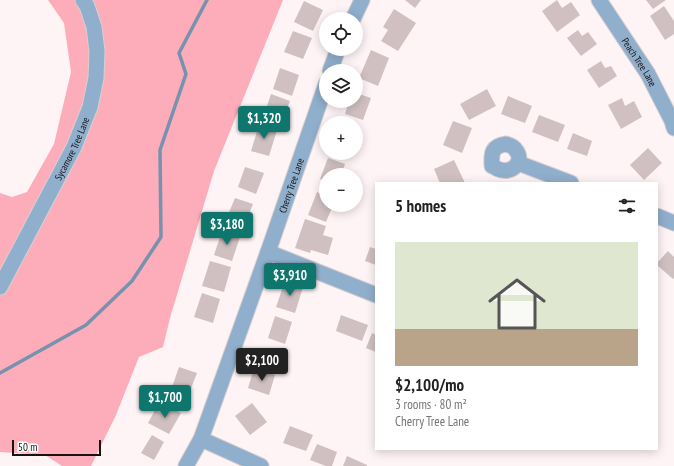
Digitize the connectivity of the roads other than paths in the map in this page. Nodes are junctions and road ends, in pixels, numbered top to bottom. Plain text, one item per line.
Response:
1 (83, 0) edge
2 (362, 0) edge
3 (599, 0) edge
4 (356, 12) edge
5 (319, 104) edge
6 (674, 128) edge
7 (518, 163) dead end
8 (568, 182) edge
9 (658, 216) edge
10 (674, 223) edge
11 (268, 252) junction
12 (0, 287) edge
13 (375, 295) edge
14 (201, 440) junction
15 (186, 466) edge
16 (261, 466) edge

1 - 12 street, Sycamore Tree Lane
2 - 4 street
3 - 6 street, Peach Tree Lane
5 - 11 street, Cherry Tree Lane
7 - 8 street
9 - 10 street
11 - 13 street
11 - 14 street, Cherry Tree Lane
14 - 15 street, Cherry Tree Lane
14 - 16 street

